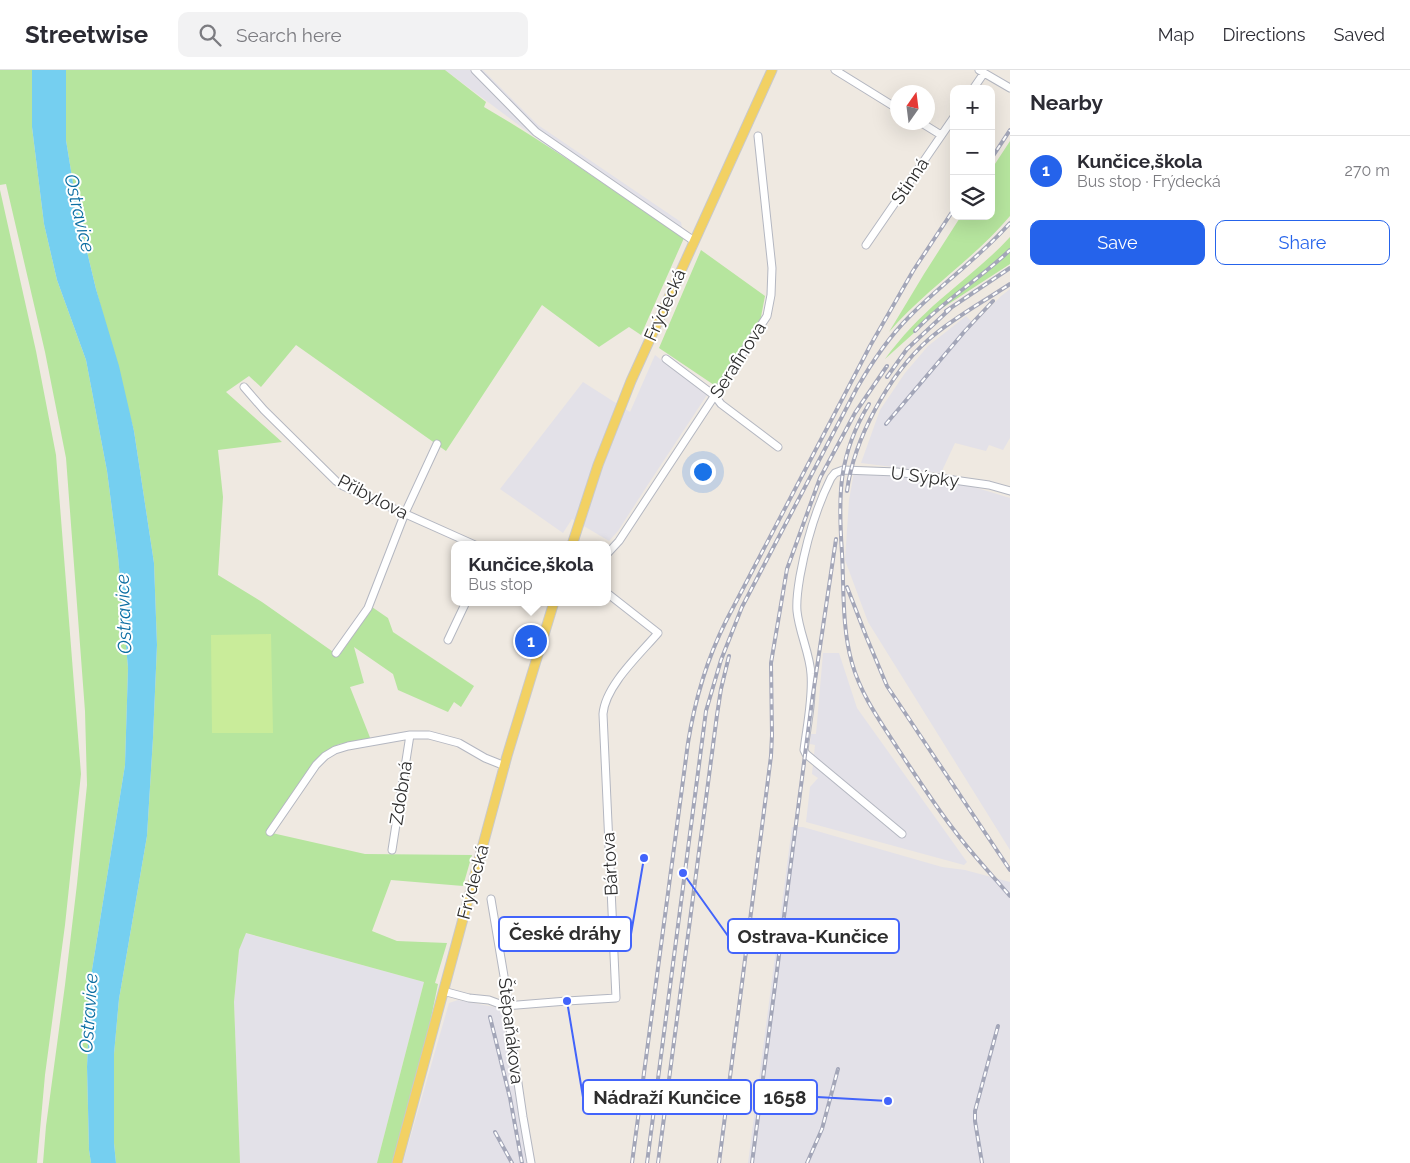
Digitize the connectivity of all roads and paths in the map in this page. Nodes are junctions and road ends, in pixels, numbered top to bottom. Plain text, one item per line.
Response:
1 (475, 70) edge
2 (772, 70) edge
3 (835, 70) edge
4 (981, 71) edge
5 (975, 85) edge
6 (1010, 88) edge
7 (890, 103) edge
8 (950, 123) edge
9 (932, 130) edge
10 (758, 136) dead end
11 (941, 136) junction
12 (694, 241) junction
13 (866, 246) dead end
14 (666, 359) dead end
15 (244, 387) dead end
16 (715, 396) junction
17 (437, 444) dead end
18 (778, 447) dead end
19 (1010, 491) edge
20 (405, 514) junction
21 (465, 541) edge
22 (573, 541) edge
23 (611, 550) edge
24 (611, 596) edge
25 (464, 606) edge
26 (553, 606) edge
27 (448, 640) dead end
28 (336, 653) dead end
29 (410, 735) junction
30 (505, 766) junction
31 (270, 832) dead end
32 (902, 834) dead end
33 (392, 850) dead end
34 (491, 899) dead end
35 (443, 991) junction
36 (505, 1006) junction
37 (397, 1163) edge
38 (531, 1163) edge

1 - 12 street
2 - 12 main road, Frýdecká
3 - 7 street
4 - 5 street
4 - 6 street
8 - 11 street, Stinná
9 - 11 street
10 - 16 street, Serafinova
11 - 13 street, Stinná
12 - 22 main road, Frýdecká
14 - 16 street
15 - 20 street, Přibylova
16 - 18 street
16 - 23 street, Serafinova
17 - 20 street
19 - 32 street, U Sýpky
20 - 21 street, Přibylova
20 - 28 street
24 - 36 street, Bártova
25 - 27 street
26 - 30 main road, Frýdecká
29 - 30 street
29 - 31 street
29 - 33 street, Zdobná
30 - 35 main road, Frýdecká
34 - 36 street, Štěpaňákova
35 - 36 street, Bártova
35 - 37 main road, Frýdecká
36 - 38 street, Štěpaňákova

